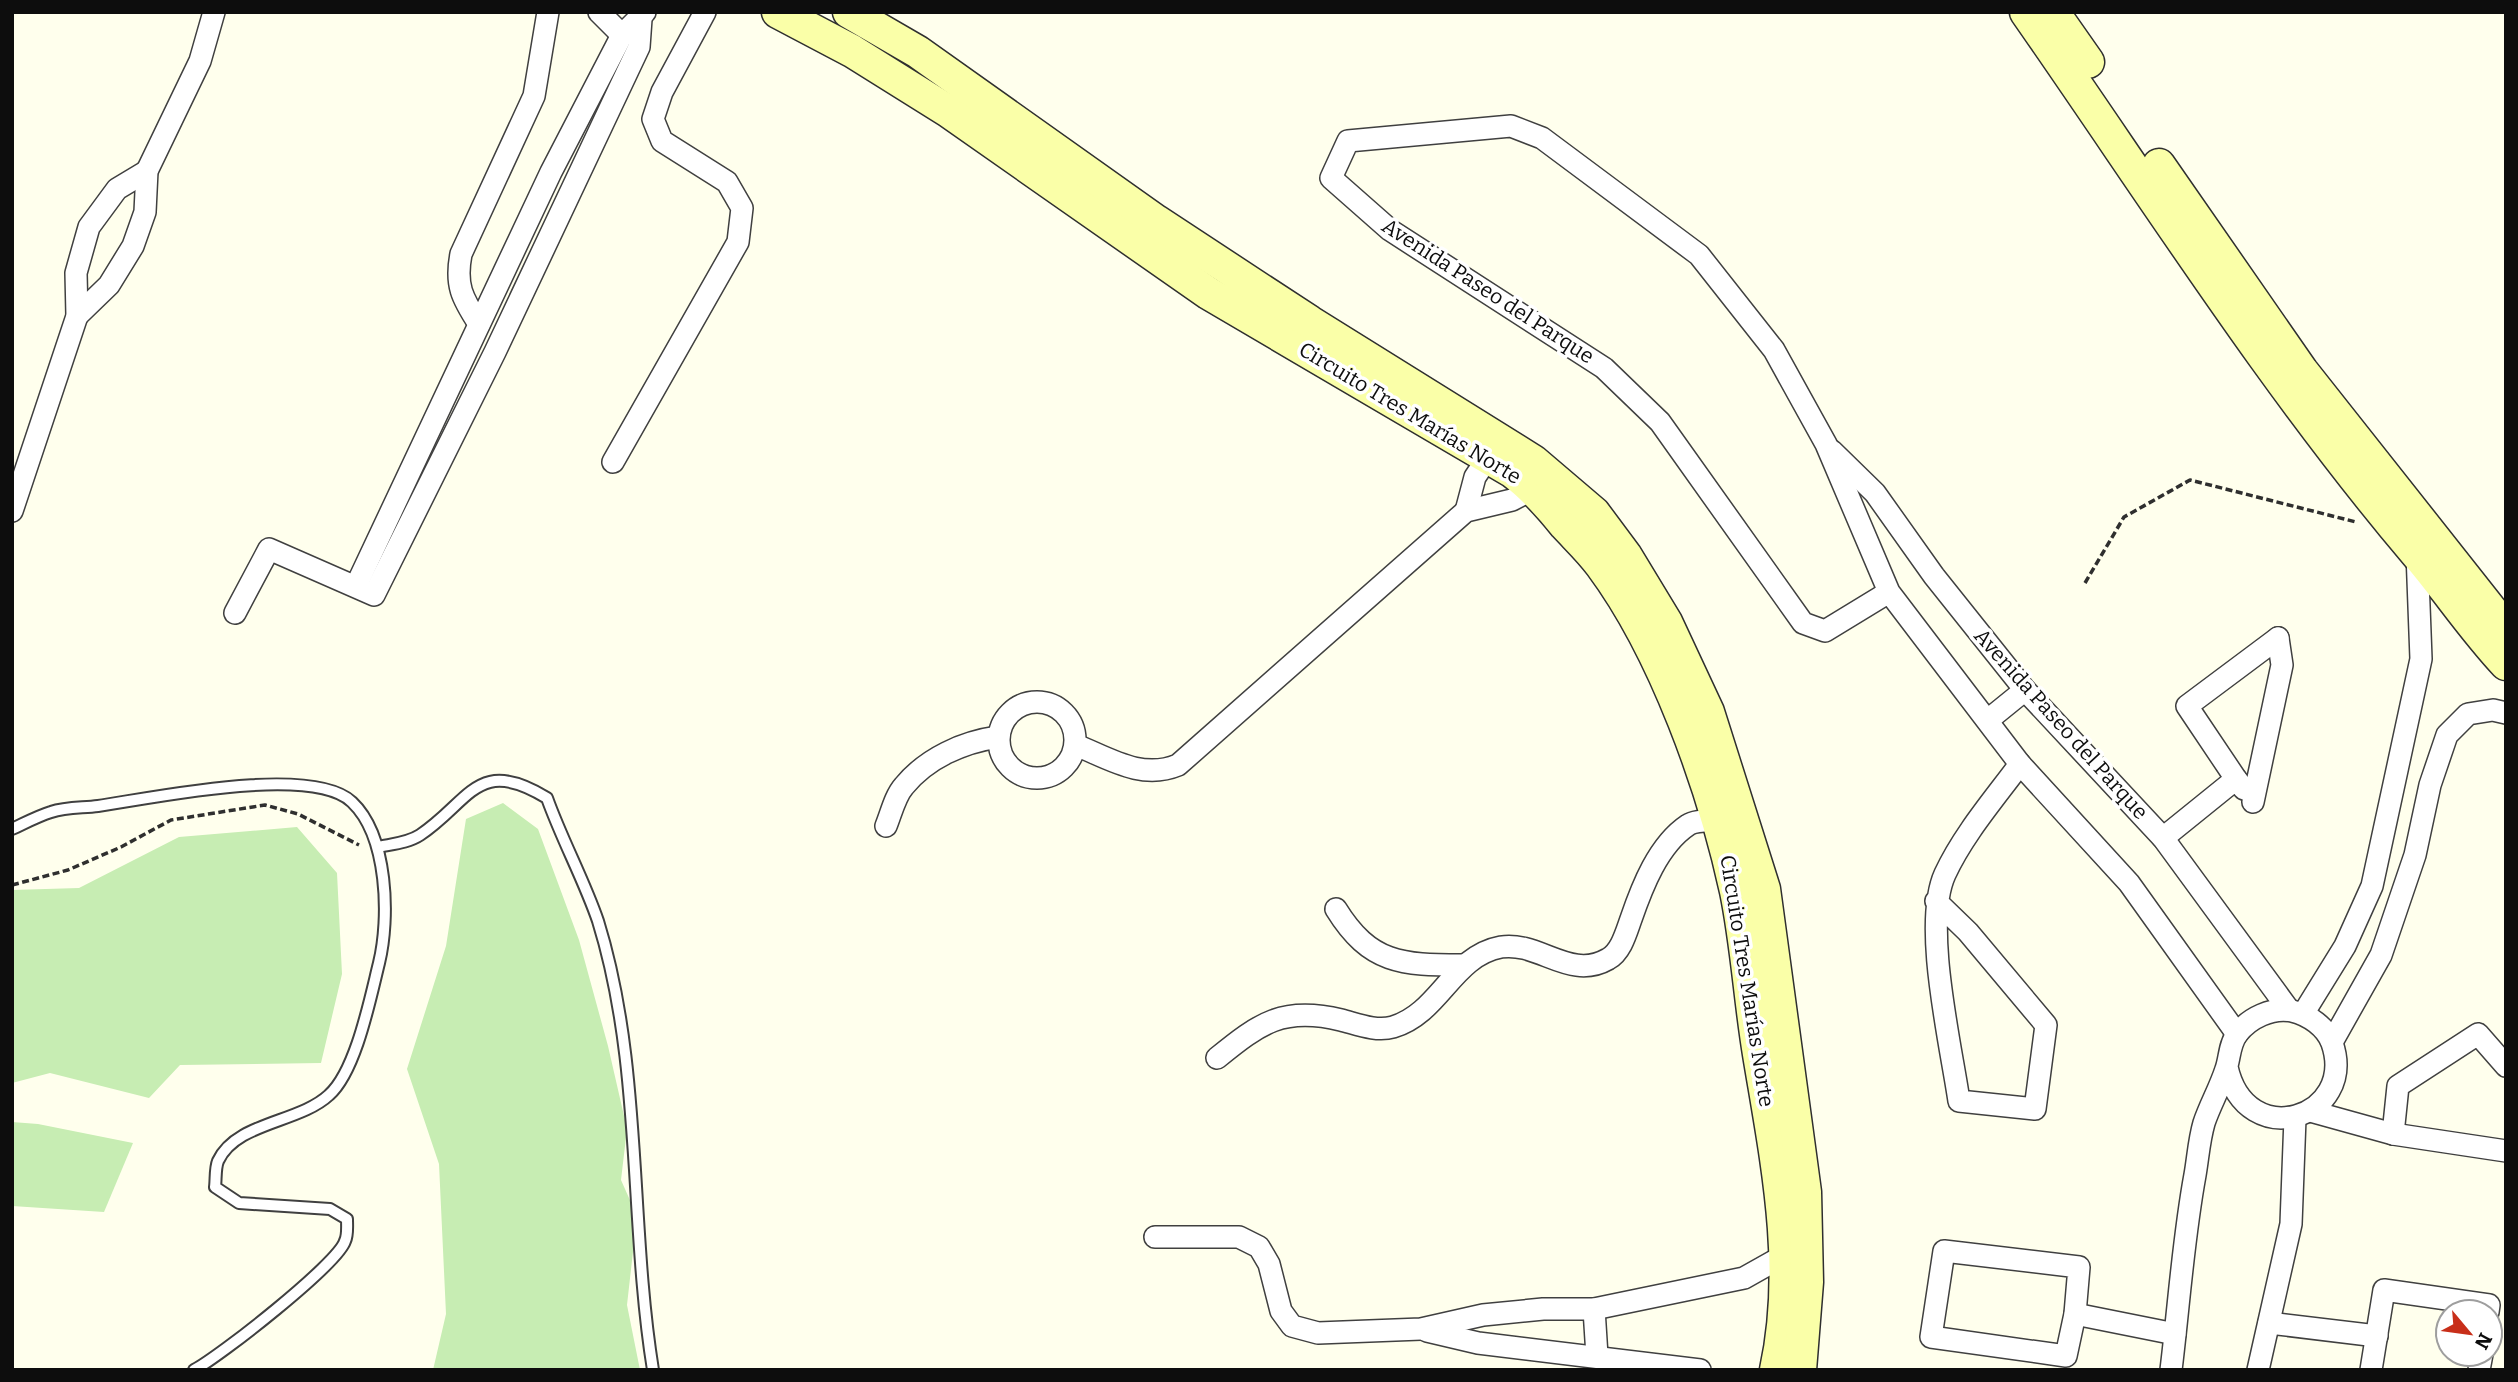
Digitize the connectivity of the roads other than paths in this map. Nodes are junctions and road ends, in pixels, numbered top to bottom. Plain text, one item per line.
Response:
1 (214, 12) edge
2 (548, 12) edge
3 (599, 12) edge
4 (705, 12) edge
5 (778, 12) edge
6 (849, 12) edge
7 (2026, 12) edge
8 (2053, 12) edge
9 (643, 16) edge
10 (622, 35) junction
11 (147, 171) junction
12 (77, 316) junction
13 (476, 333) junction
14 (495, 352) junction
15 (1826, 444) junction
16 (1489, 456) junction
17 (613, 462) dead end
18 (1535, 488) junction
19 (12, 511) edge
20 (1466, 511) junction
21 (2417, 553) junction
22 (356, 586) junction
23 (1889, 592) junction
24 (235, 613) dead end
25 (2506, 629) edge
26 (2506, 664) edge
27 (2025, 690) junction
28 (2506, 713) edge
29 (1987, 720) junction
30 (998, 737) junction
31 (1076, 745) junction
32 (2020, 764) junction
33 (2236, 779) junction
34 (1719, 820) junction
35 (886, 826) dead end
36 (12, 829) edge
37 (2163, 838) junction
38 (378, 847) junction
39 (1750, 891) junction
40 (1937, 901) junction
41 (1336, 909) dead end
42 (1462, 965) junction
43 (2296, 1012) junction
44 (2237, 1034) junction
45 (2332, 1042) junction
46 (1217, 1058) dead end
47 (2506, 1066) edge
48 (2227, 1067) junction
49 (2303, 1115) junction
50 (2393, 1134) junction
51 (2506, 1151) edge
52 (1155, 1237) dead end
53 (1785, 1255) junction
54 (2440, 1298) edge
55 (1594, 1309) junction
56 (2076, 1314) junction
57 (2269, 1323) junction
58 (1421, 1329) junction
59 (2175, 1334) junction
60 (2377, 1336) junction
61 (1597, 1356) junction
62 (194, 1370) edge
63 (653, 1370) edge
64 (1700, 1370) edge
65 (1776, 1370) edge
66 (1800, 1370) edge
67 (2171, 1370) edge
68 (2258, 1370) edge
69 (2371, 1370) edge

1 - 11 street
2 - 13 street
3 - 10 street
4 - 17 street
5 - 16 street, Circuito Tres Marías Norte
6 - 39 street, Circuito Tres Marías Norte
7 - 21 street
8 - 25 street
9 - 10 street
9 - 14 street
10 - 13 street
11 - 12 street
11 - 12 street
12 - 19 street
13 - 14 street
13 - 22 street
14 - 22 street
15 - 23 street, Avenida Paseo del Parque
15 - 23 street, Avenida Paseo del Parque
15 - 27 street, Avenida Paseo del Parque
16 - 18 street, Circuito Tres Marías Norte
16 - 20 street
18 - 20 street
18 - 34 street, Circuito Tres Marías Norte
20 - 31 street
21 - 26 street
21 - 43 street
22 - 24 street
23 - 29 street, Avenida Paseo del Parque
27 - 29 street
27 - 37 street, Avenida Paseo del Parque
28 - 45 street
29 - 32 street, Avenida Paseo del Parque
30 - 31 street
30 - 31 street
30 - 35 street
32 - 40 street
32 - 44 street, Avenida Paseo del Parque
33 - 33 street
33 - 37 street
34 - 39 street, Circuito Tres Marías Norte
34 - 42 street
36 - 38 lane
37 - 43 street, Avenida Paseo del Parque
38 - 62 lane
38 - 63 lane
39 - 53 street, Circuito Tres Marías Norte
39 - 66 street, Circuito Tres Marías Norte
40 - 40 street
41 - 42 street
42 - 46 street
43 - 44 street
43 - 45 street
44 - 48 street
45 - 49 street
47 - 50 street
48 - 49 street
48 - 59 street
49 - 50 street
49 - 57 street
50 - 51 street
52 - 58 street
53 - 55 street
53 - 65 street, Circuito Tres Marías Norte
54 - 60 street
55 - 58 street
55 - 61 street
56 - 56 street
56 - 59 street
57 - 60 street
57 - 68 street
58 - 61 street
59 - 67 street
60 - 69 street
61 - 64 street

